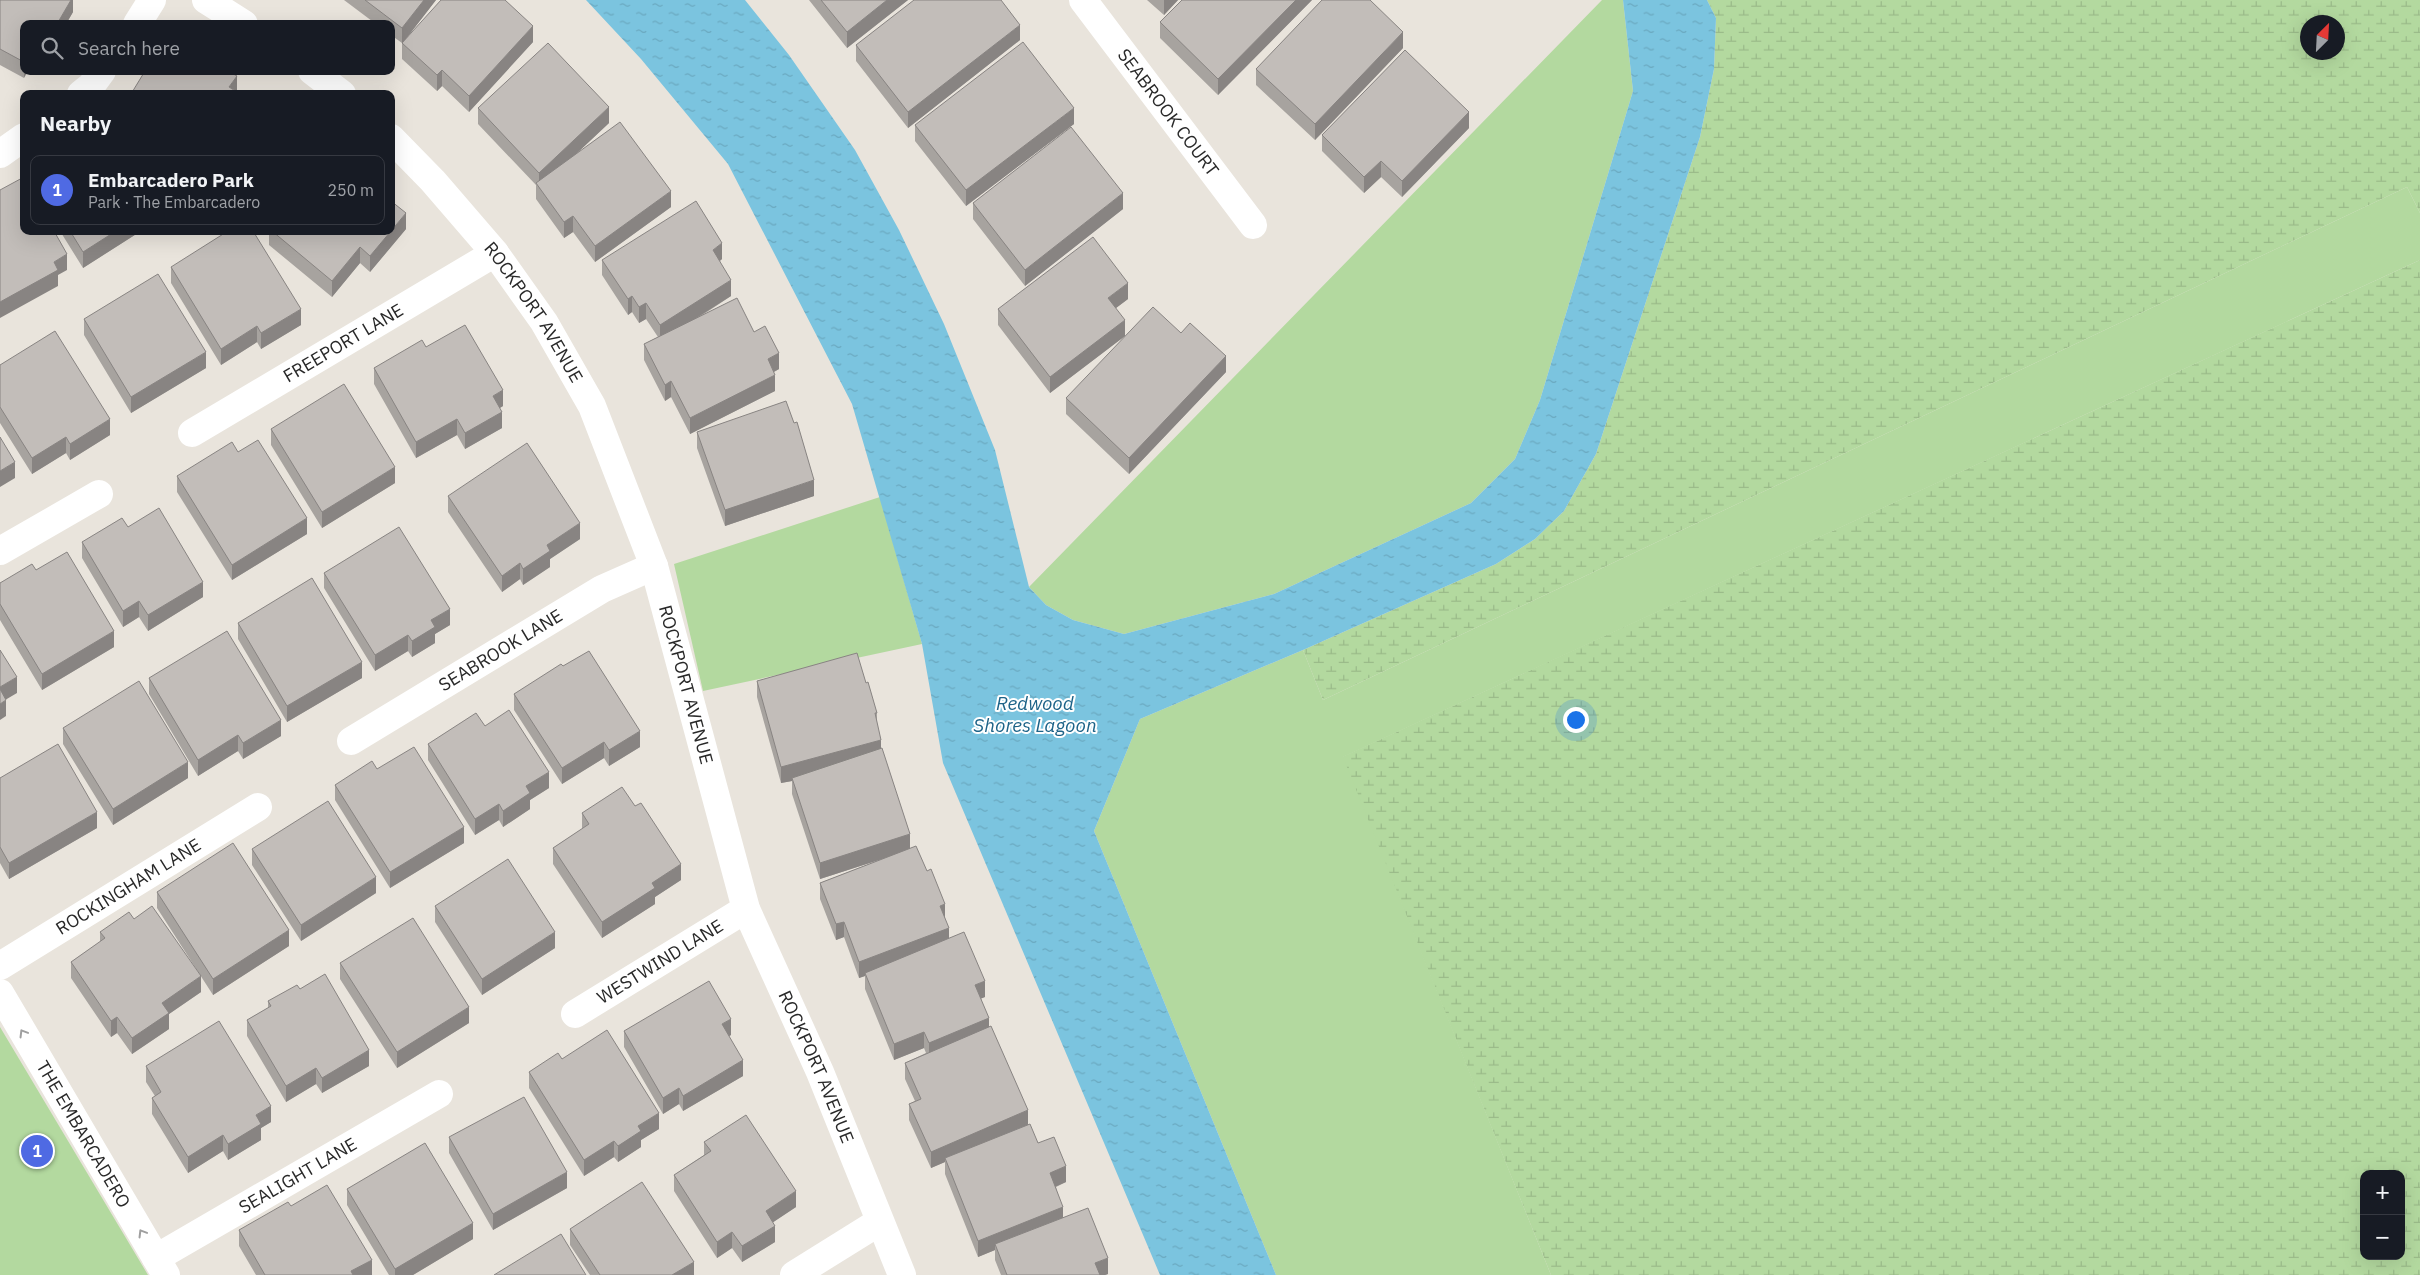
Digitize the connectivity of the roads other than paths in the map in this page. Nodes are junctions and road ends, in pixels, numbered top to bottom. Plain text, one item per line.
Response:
1 (152, 0) edge
2 (206, 0) edge
3 (1083, 0) edge
4 (140, 20) edge
5 (238, 20) edge
6 (99, 75) edge
7 (317, 75) edge
8 (86, 90) edge
9 (337, 90) edge
10 (20, 140) edge
11 (395, 142) edge
12 (0, 154) edge
13 (1253, 225) dead end
14 (495, 253) junction
15 (192, 433) dead end
16 (99, 494) dead end
17 (0, 551) edge
18 (654, 566) junction
19 (351, 741) dead end
20 (258, 807) dead end
21 (746, 909) junction
22 (0, 966) edge
23 (0, 993) edge
24 (575, 1014) dead end
25 (439, 1094) dead end
26 (879, 1222) junction
27 (161, 1267) edge
28 (794, 1275) edge
29 (902, 1275) edge

1 - 4 street
2 - 5 street
3 - 13 street, SEABROOK COURT
6 - 8 street
7 - 9 street
10 - 12 street
11 - 14 street, ROCKPORT AVENUE
14 - 15 street, FREEPORT LANE
14 - 18 street, ROCKPORT AVENUE
16 - 17 street
18 - 19 street, SEABROOK LANE
18 - 21 street, ROCKPORT AVENUE
20 - 22 street, ROCKINGHAM LANE
21 - 24 street, WESTWIND LANE
21 - 26 street, ROCKPORT AVENUE
27 -> 23 street, THE EMBARCADERO
25 - 27 street, SEALIGHT LANE
26 - 28 street
26 - 29 street, ROCKPORT AVENUE

